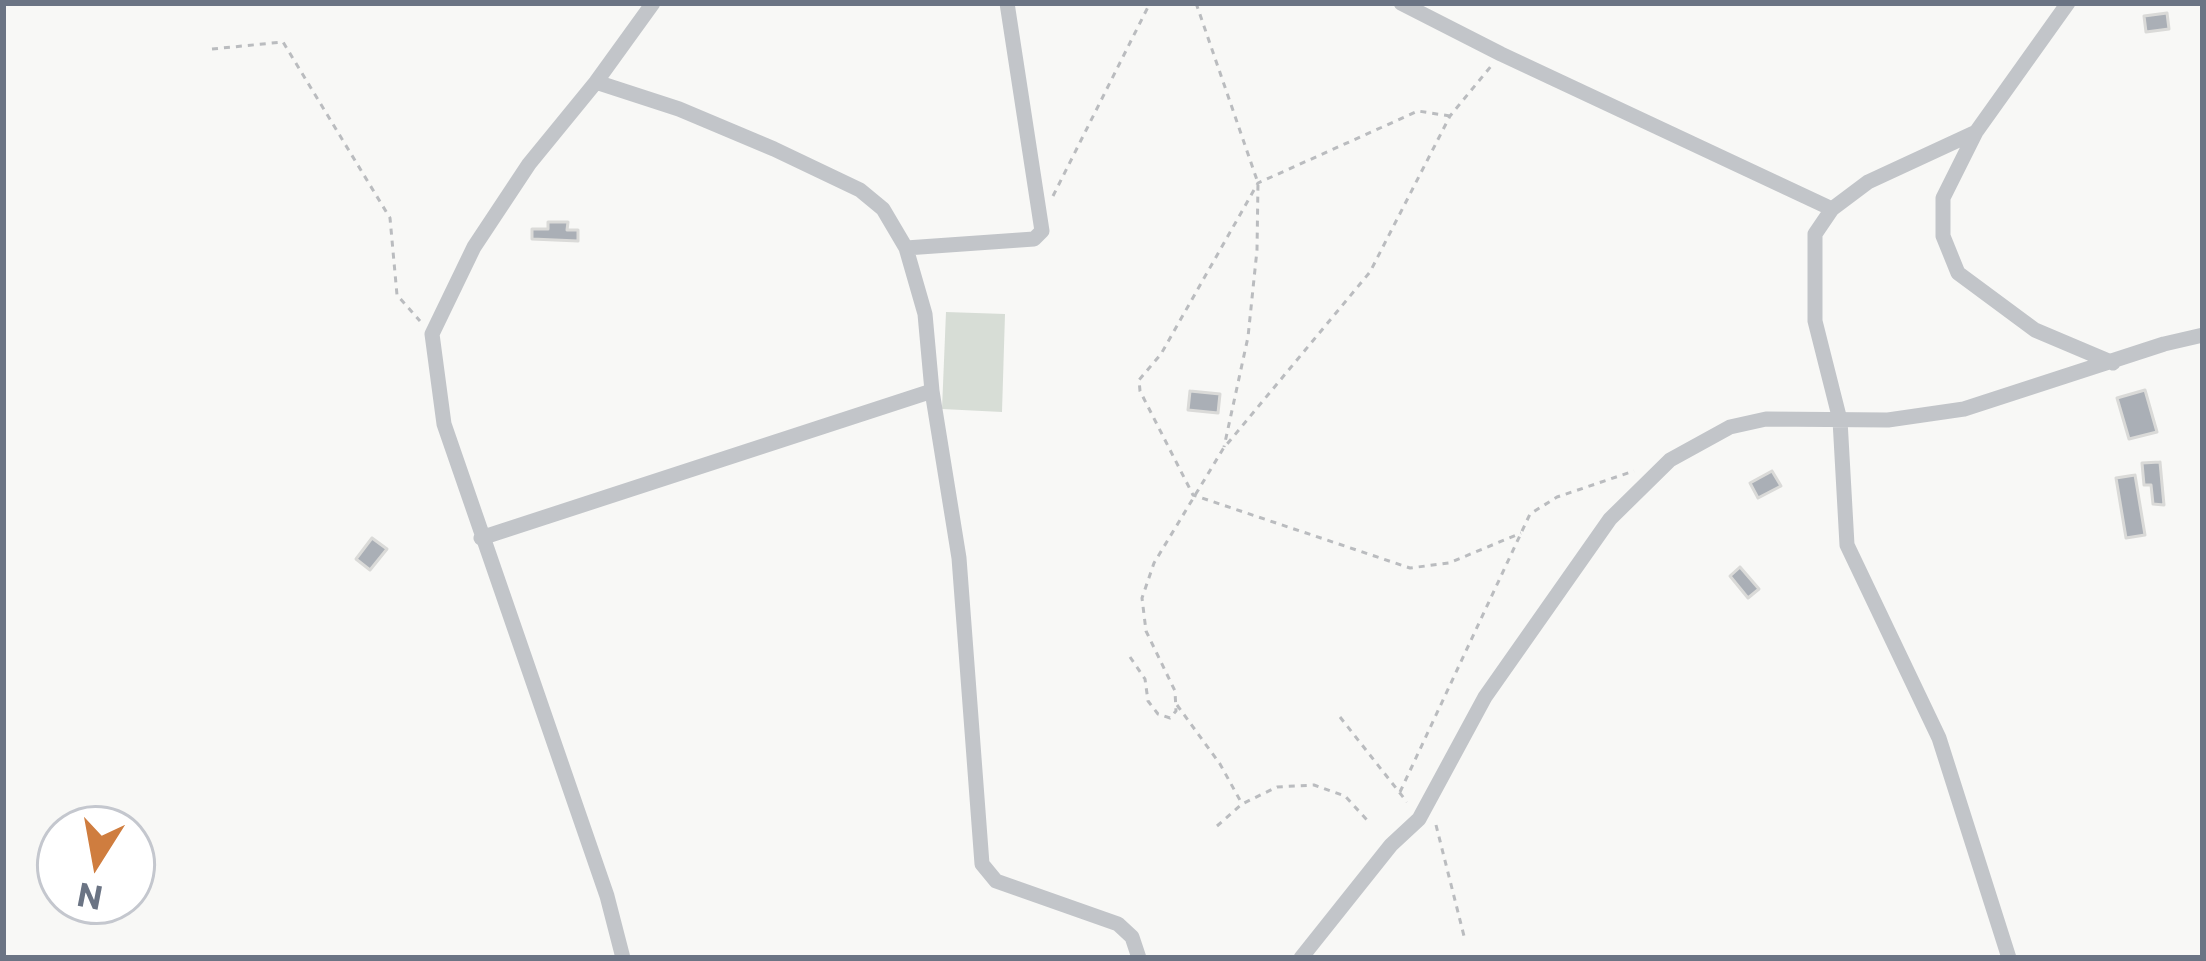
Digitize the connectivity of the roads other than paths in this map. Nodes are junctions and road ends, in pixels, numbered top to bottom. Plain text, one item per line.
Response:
1 (653, 3) edge
2 (1007, 3) edge
3 (1401, 3) edge
4 (2068, 3) edge
5 (596, 82) junction
6 (1976, 133) junction
7 (1832, 209) junction
8 (906, 248) junction
9 (2203, 335) edge
10 (2113, 363) junction
11 (932, 391) junction
12 (1840, 420) junction
13 (482, 538) junction
14 (622, 958) edge
15 (1139, 958) edge
16 (1300, 958) edge
17 (2009, 958) edge

1 - 5 street
2 - 8 street
3 - 7 street
4 - 6 street
5 - 8 street
5 - 13 street
6 - 7 street
6 - 10 street
7 - 12 street
8 - 11 street
9 - 10 street
10 - 12 street
11 - 13 street
11 - 15 street
12 - 16 street
12 - 17 street
13 - 14 street

